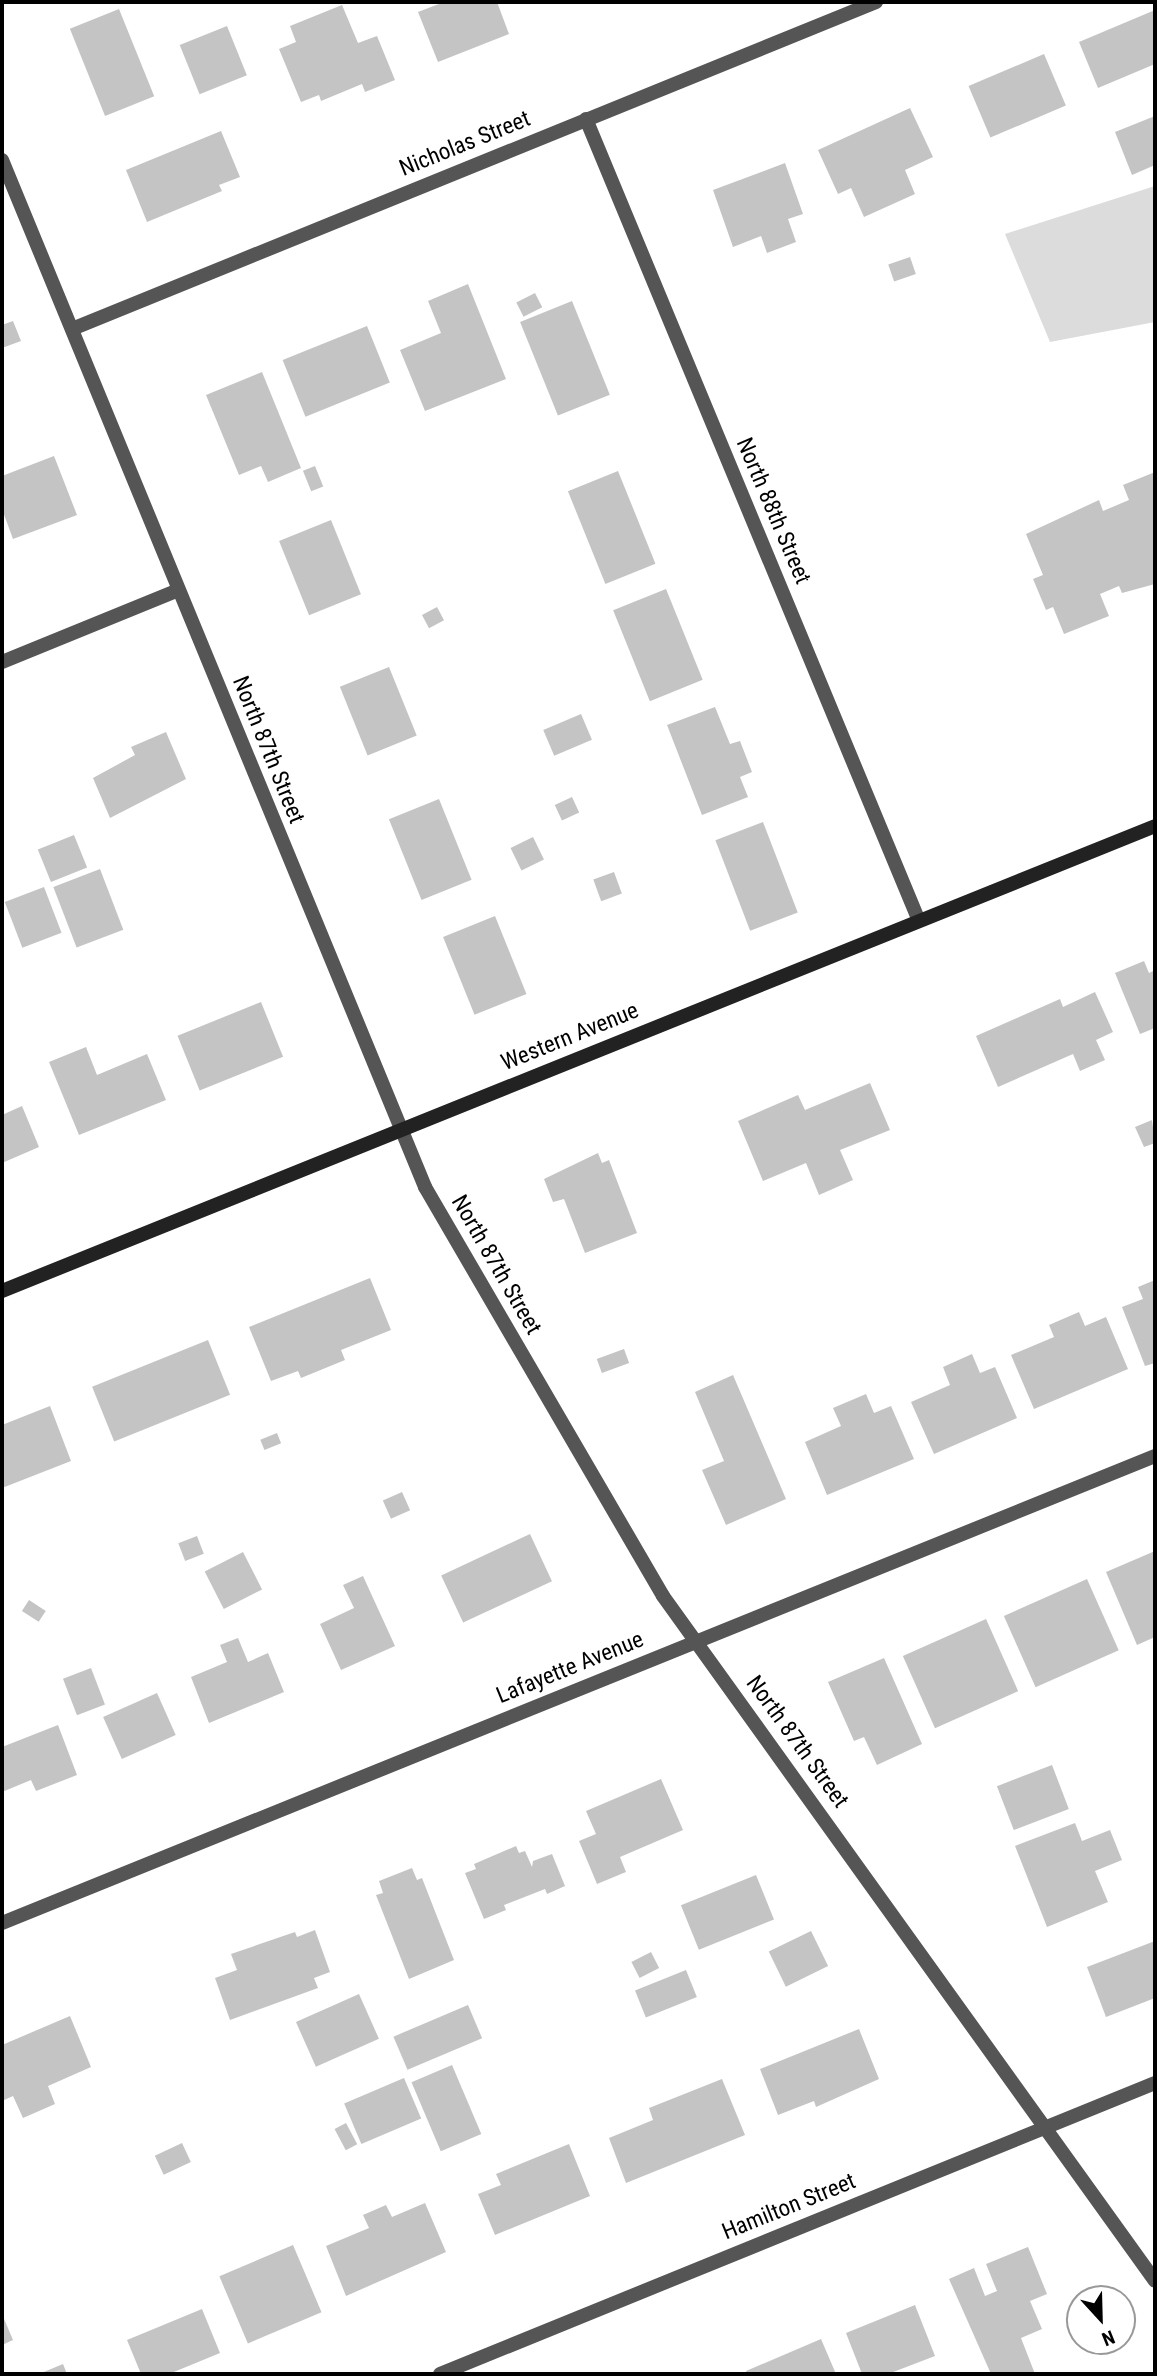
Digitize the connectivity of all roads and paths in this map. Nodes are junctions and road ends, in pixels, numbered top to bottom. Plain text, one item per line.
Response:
1 (876, 2) edge
2 (586, 118) junction
3 (2, 160) edge
4 (72, 329) junction
5 (178, 590) junction
6 (2, 662) edge
7 (1155, 826) edge
8 (919, 921) junction
9 (401, 1130) junction
10 (2, 1291) edge
11 (1155, 1456) edge
12 (696, 1641) junction
13 (2, 1923) edge
14 (1155, 2083) edge
15 (1045, 2127) junction
16 (1155, 2281) edge
17 (440, 2374) edge

1 - 2 street, Nicholas Street
2 - 4 street, Nicholas Street
2 - 8 street, North 88th Street
3 - 4 street, North 87th Street
4 - 5 street, North 87th Street
5 - 6 street
5 - 9 street, North 87th Street
7 - 8 street, Western Avenue
8 - 9 street, Western Avenue
9 - 10 street, Western Avenue
9 - 12 street, North 87th Street
11 - 12 street, Lafayette Avenue
12 - 13 street, Lafayette Avenue
12 - 15 street, North 87th Street
14 - 15 street, Hamilton Street
15 - 16 street, North 87th Street
15 - 17 street, Hamilton Street

